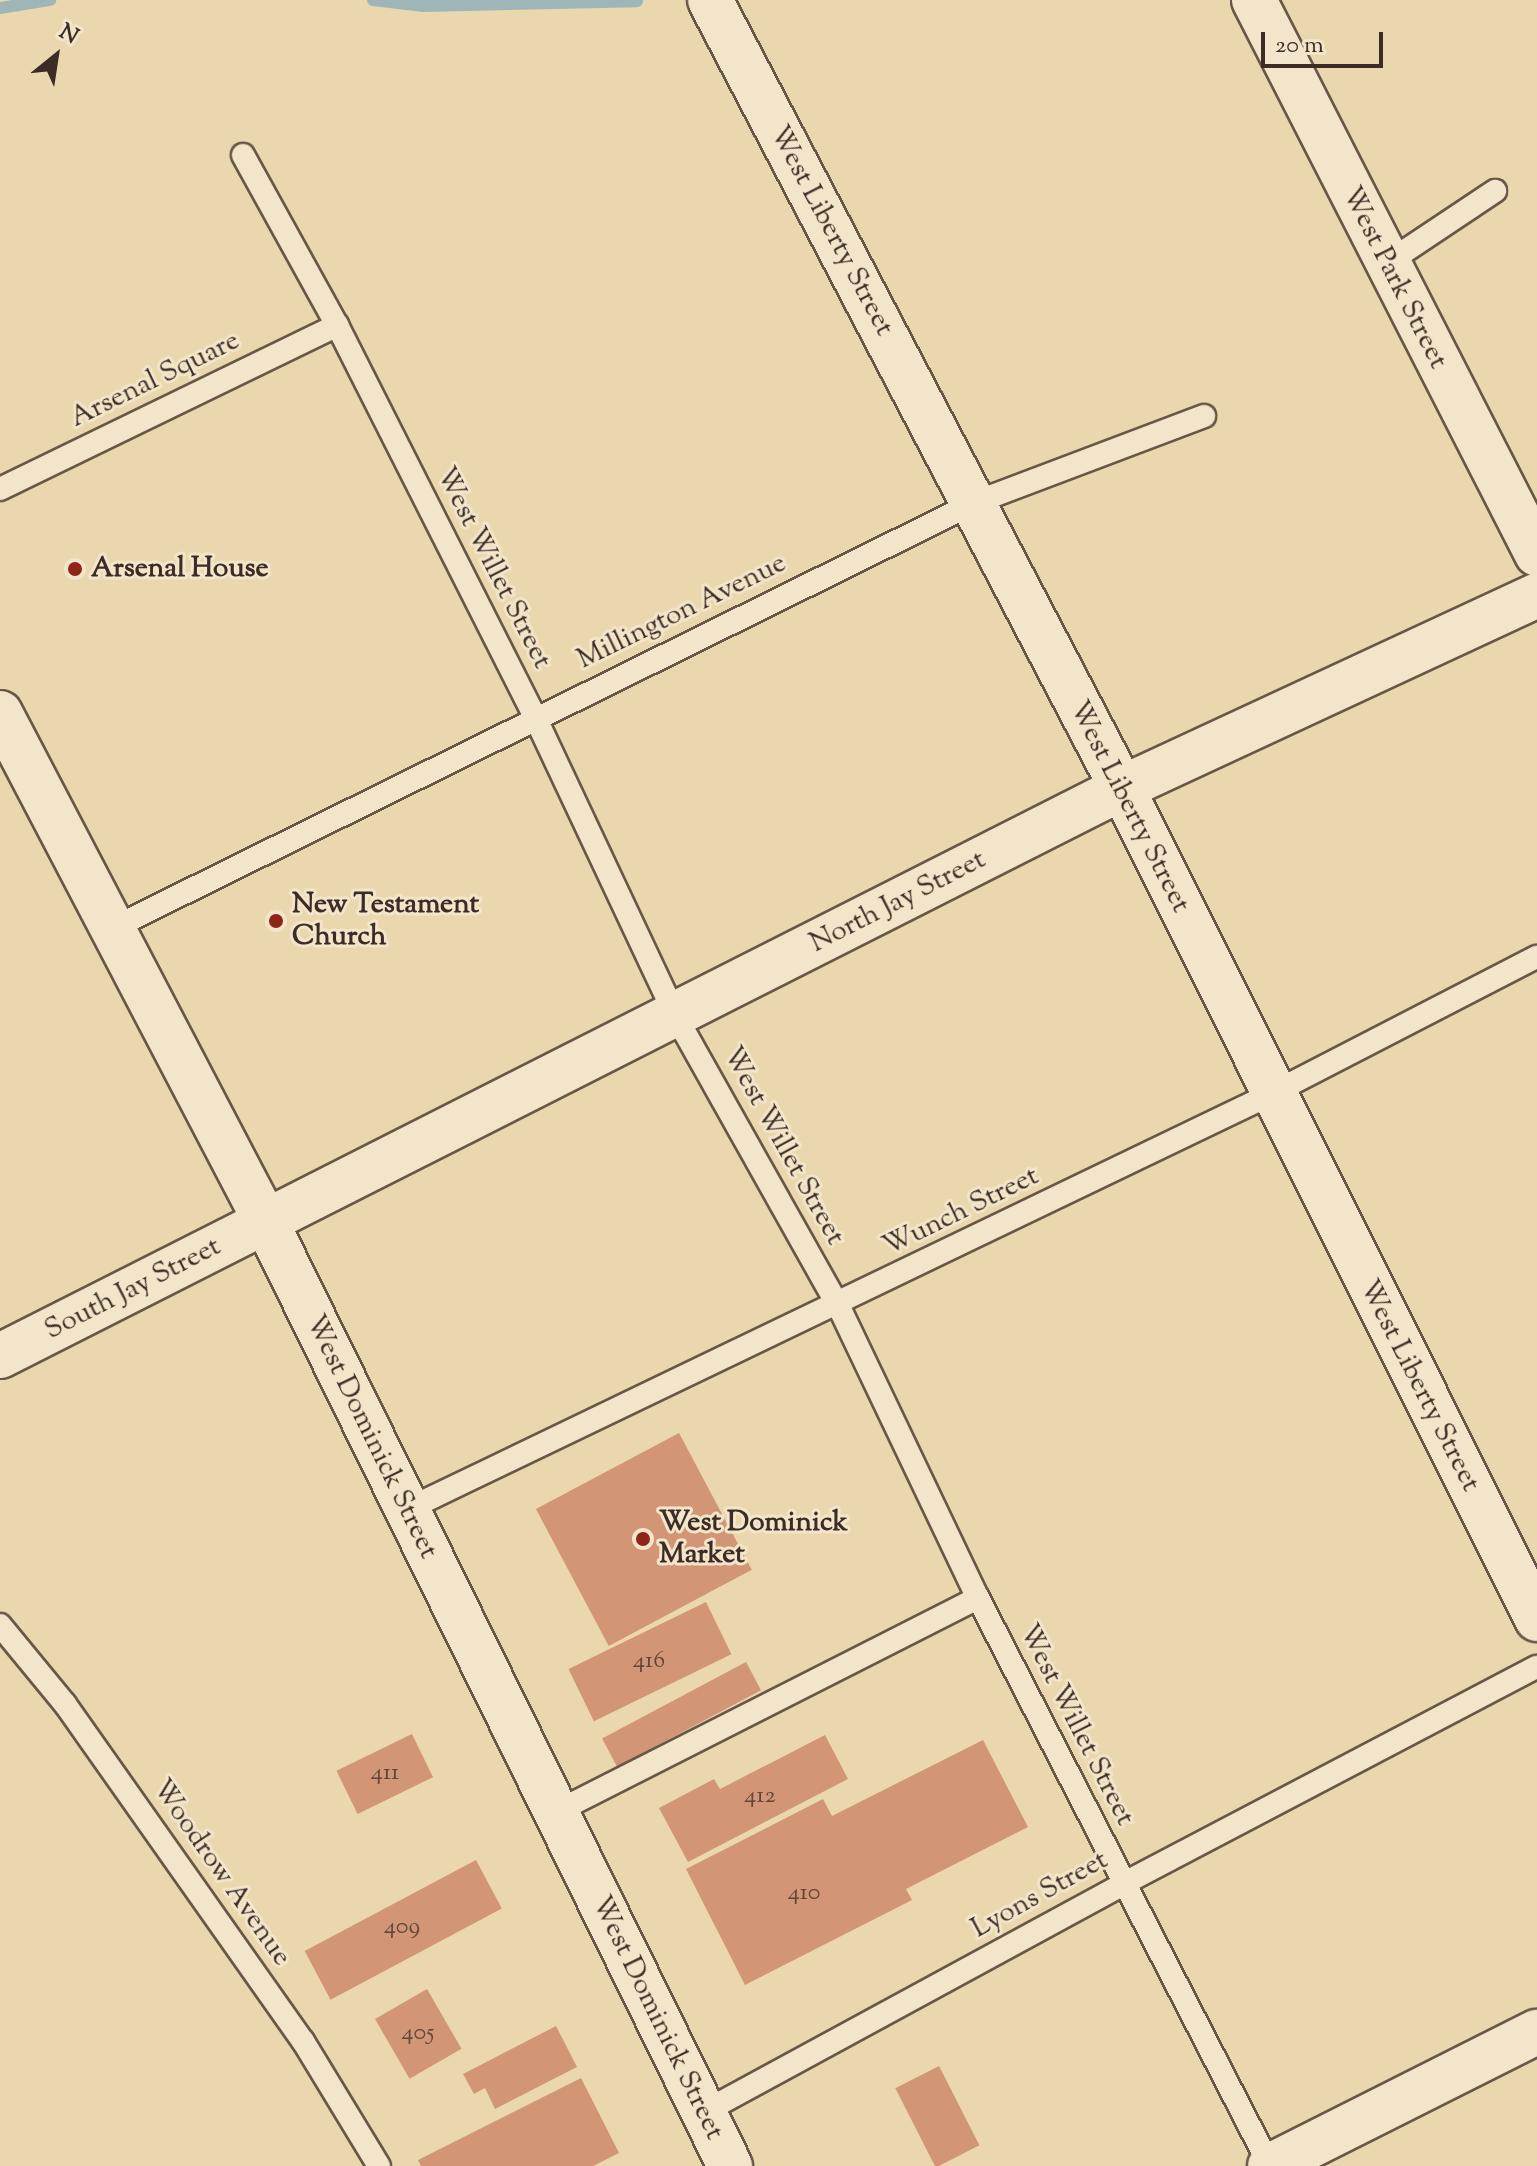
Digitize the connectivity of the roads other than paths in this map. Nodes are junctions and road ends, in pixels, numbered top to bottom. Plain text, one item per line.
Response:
1 (710, 0) edge
2 (1254, 0) edge
3 (243, 155) dead end
4 (1495, 191) dead end
5 (1387, 263) junction
6 (337, 325) junction
7 (1204, 416) dead end
8 (0, 489) edge
9 (974, 503) junction
10 (1537, 554) edge
11 (1537, 595) edge
12 (0, 713) edge
13 (535, 717) junction
14 (1122, 788) junction
15 (111, 929) junction
16 (1537, 957) edge
17 (675, 1015) junction
18 (1271, 1094) junction
19 (266, 1222) junction
20 (838, 1305) junction
21 (0, 1356) edge
22 (406, 1510) junction
23 (978, 1598) junction
24 (1537, 1619) edge
25 (0, 1625) edge
26 (1537, 1667) edge
27 (556, 1812) junction
28 (1123, 1884) junction
29 (1537, 2032) edge
30 (702, 2113) junction
31 (379, 2166) edge
32 (730, 2166) edge
33 (1270, 2166) edge

1 - 9 street, West Liberty Street
2 - 5 street, West Park Street
3 - 6 lane, West Willet Street
4 - 5 lane
5 - 10 street, West Park Street
6 - 8 lane, Arsenal Square
6 - 13 lane, West Willet Street
7 - 9 lane, Millington Avenue
9 - 13 lane, Millington Avenue
9 - 14 street, West Liberty Street
11 - 14 street, North Jay Street
12 - 15 street, West Dominick Street
13 - 15 lane, Millington Avenue
13 - 17 lane, West Willet Street
14 - 17 street, North Jay Street
14 - 18 street, West Liberty Street
15 - 19 street, West Dominick Street
16 - 18 lane, Wunch Street
17 - 19 street, North Jay Street
17 - 20 lane, West Willet Street
18 - 20 lane, Wunch Street
18 - 24 street, West Liberty Street
19 - 21 street, South Jay Street
19 - 22 street, West Dominick Street
20 - 22 lane, Wunch Street
20 - 23 lane, West Willet Street
22 - 27 street, West Dominick Street
23 - 27 lane
23 - 28 lane, West Willet Street
25 - 31 lane, Woodrow Avenue
26 - 28 lane, Lyons Street
27 - 30 street, West Dominick Street
28 - 30 lane, Lyons Street
28 - 33 lane, West Willet Street
29 - 33 street
30 - 32 street, West Dominick Street

